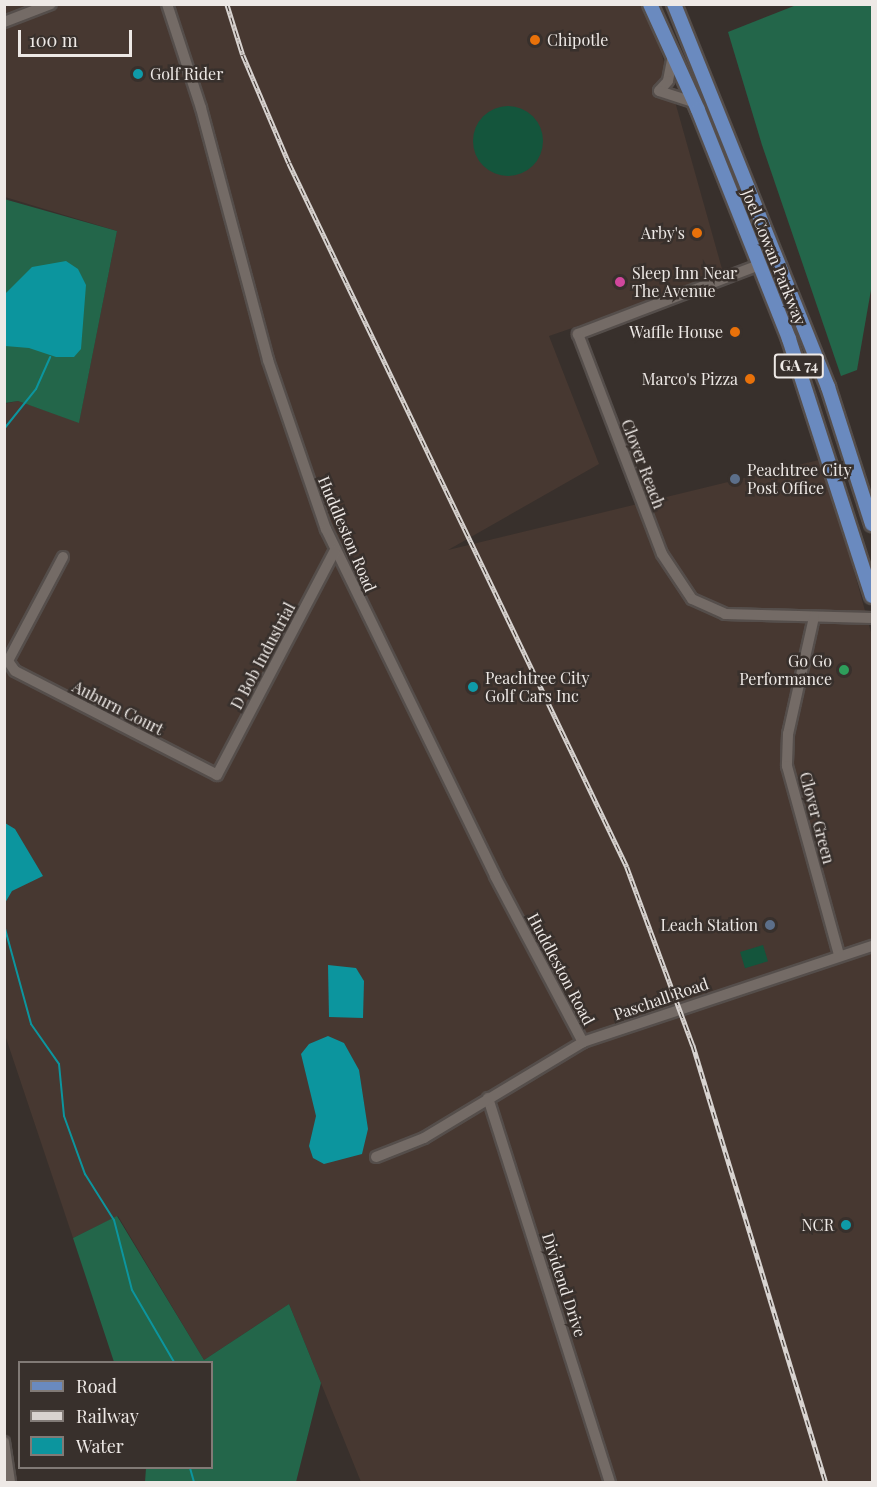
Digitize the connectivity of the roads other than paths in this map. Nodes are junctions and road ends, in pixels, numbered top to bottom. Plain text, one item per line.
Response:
1 (51, 4) edge
2 (167, 4) edge
3 (650, 4) edge
4 (678, 8) edge
5 (4, 22) edge
6 (673, 55) junction
7 (695, 103) junction
8 (759, 265) junction
9 (873, 524) edge
10 (335, 550) junction
11 (63, 557) dead end
12 (873, 596) edge
13 (814, 617) junction
14 (869, 618) edge
15 (217, 775) joint
16 (873, 946) edge
17 (839, 955) junction
18 (583, 1042) junction
19 (488, 1098) junction
20 (376, 1156) dead end
21 (4, 1442) edge
22 (9, 1482) edge
23 (609, 1482) edge

1 - 5 street
2 - 10 street, Huddleston Road
3 - 6 main road, Joel Cowan Parkway / GA 74
4 - 9 main road, Joel Cowan Parkway / GA 74
6 - 7 main road, Joel Cowan Parkway / GA 74
6 - 7 street
7 - 8 main road, Joel Cowan Parkway / GA 74
8 - 12 main road, Joel Cowan Parkway / GA 74
8 - 13 street, Clover Reach
10 - 15 street, D Bob Industrial
10 - 18 street, Huddleston Road
11 - 15 street, Auburn Court
13 - 14 street, Clover Reach
13 - 17 street, Clover Green
16 - 17 street, Paschall Road
17 - 18 street, Paschall Road
18 - 19 street, Paschall Road
19 - 20 street, Paschall Road
19 - 23 street, Dividend Drive
21 - 22 street

